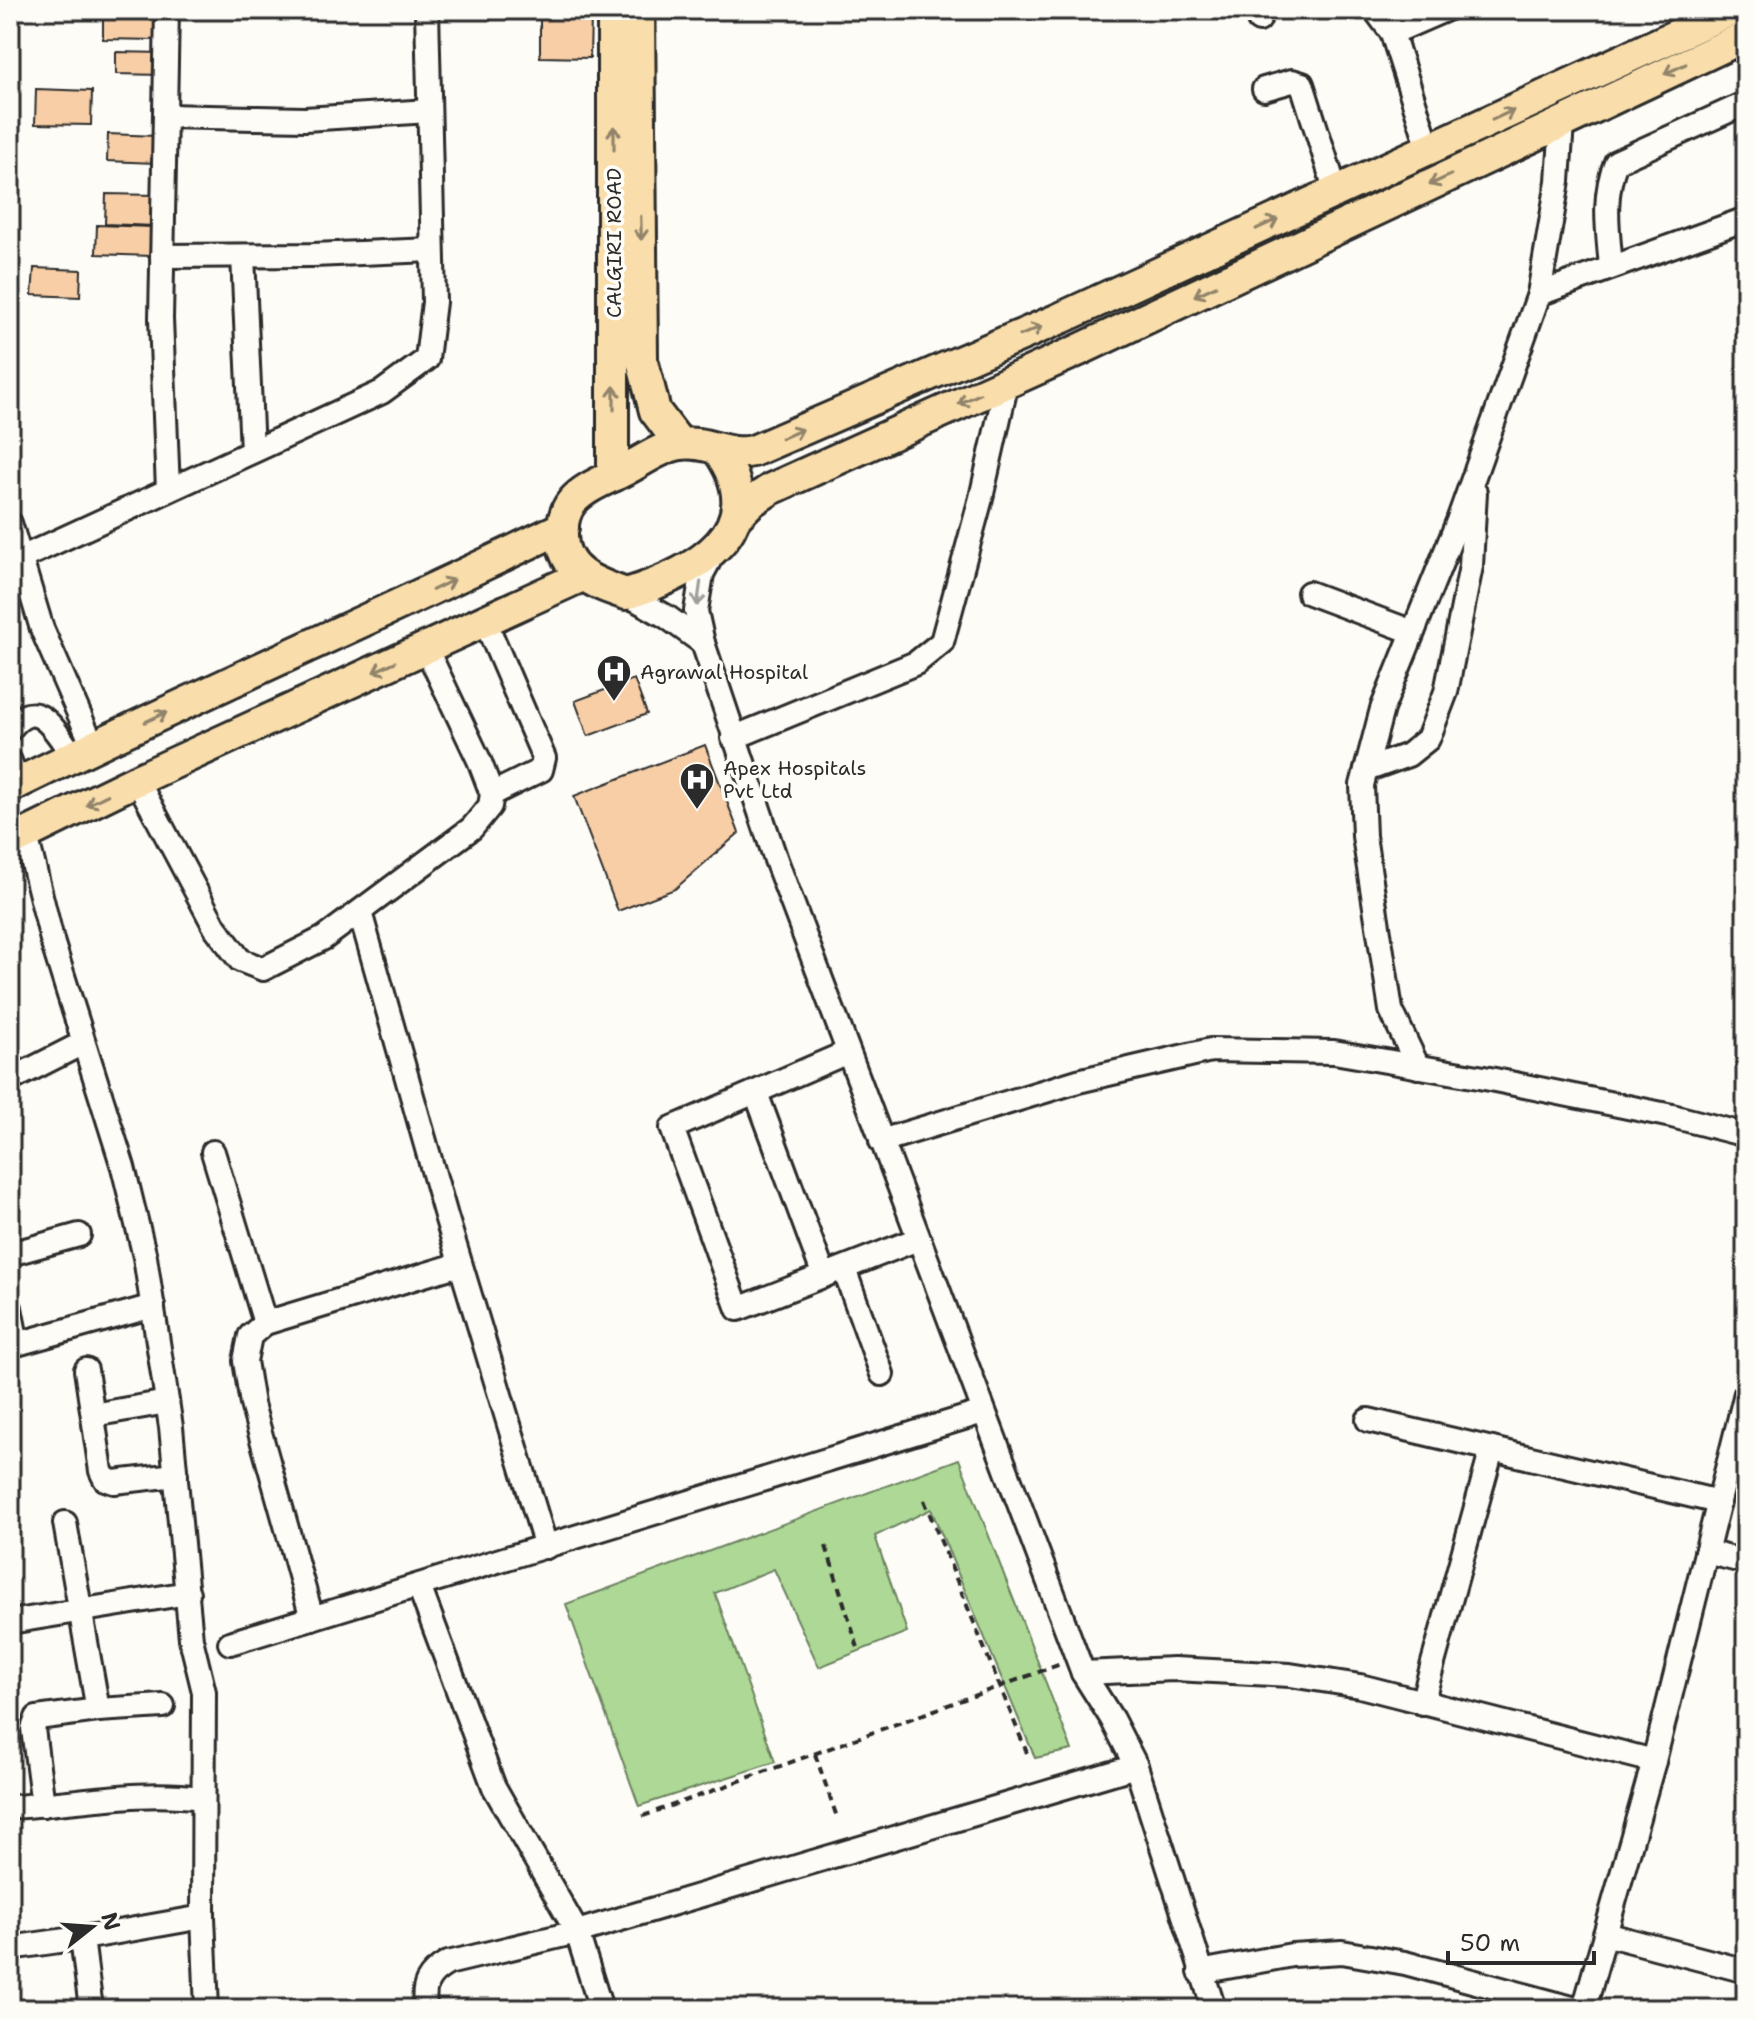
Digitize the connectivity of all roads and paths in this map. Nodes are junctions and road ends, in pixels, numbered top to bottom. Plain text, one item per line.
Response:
1 (167, 10) edge
2 (427, 10) edge
3 (613, 10) edge
4 (639, 10) edge
5 (1375, 10) edge
6 (1445, 10) edge
7 (1731, 10) edge
8 (1392, 33) junction
9 (1745, 39) edge
10 (1264, 89) dead end
11 (1746, 103) edge
12 (429, 111) junction
13 (165, 116) junction
14 (1562, 123) junction
15 (1429, 149) junction
16 (1336, 192) junction
17 (1746, 219) edge
18 (432, 250) junction
19 (162, 256) junction
20 (243, 256) junction
21 (1611, 267) junction
22 (1539, 294) junction
23 (1007, 382) junction
24 (680, 444) junction
25 (718, 450) junction
26 (252, 451) junction
27 (1476, 471) junction
28 (613, 476) junction
29 (168, 490) junction
30 (736, 517) junction
31 (10, 523) edge
32 (563, 527) junction
33 (716, 549) junction
34 (19, 559) junction
35 (582, 576) junction
36 (1309, 593) dead end
37 (626, 594) junction
38 (485, 621) junction
39 (1413, 632) junction
40 (703, 643) junction
41 (426, 648) junction
42 (10, 729) edge
43 (733, 738) junction
44 (83, 751) junction
45 (1366, 770) junction
46 (12, 777) edge
47 (137, 780) junction
48 (492, 794) junction
49 (18, 839) edge
50 (360, 912) junction
51 (83, 1043) junction
52 (848, 1052) junction
53 (1418, 1067) junction
54 (10, 1080) edge
55 (756, 1093) junction
56 (1746, 1135) edge
57 (881, 1141) junction
58 (213, 1152) dead end
59 (79, 1235) dead end
60 (918, 1239) junction
61 (10, 1254) edge
62 (460, 1264) junction
63 (834, 1273) junction
64 (153, 1306) junction
65 (10, 1308) edge
66 (265, 1323) junction
67 (14, 1345) edge
68 (86, 1370) dead end
69 (882, 1374) dead end
70 (1746, 1393) edge
71 (167, 1402) junction
72 (983, 1412) junction
73 (93, 1415) junction
74 (1368, 1420) dead end
75 (1492, 1449) junction
76 (176, 1475) junction
77 (924, 1500) dead end
78 (1719, 1502) junction
79 (65, 1523) dead end
80 (826, 1546) dead end
81 (546, 1547) junction
82 (1706, 1552) junction
83 (1746, 1562) edge
84 (419, 1586) junction
85 (188, 1593) junction
86 (79, 1612) junction
87 (312, 1618) junction
88 (10, 1622) edge
89 (230, 1643) dead end
90 (859, 1651) dead end
91 (1081, 1665) junction
92 (1002, 1686) junction
93 (1422, 1703) junction
94 (163, 1706) dead end
95 (98, 1710) junction
96 (1027, 1753) dead end
97 (815, 1754) junction
98 (1654, 1761) junction
99 (1136, 1766) junction
100 (202, 1798) junction
101 (43, 1805) junction
102 (10, 1807) edge
103 (643, 1816) dead end
104 (838, 1820) dead end
105 (203, 1917) junction
106 (577, 1932) junction
107 (1605, 1934) junction
108 (82, 1938) junction
109 (10, 1948) edge
110 (1746, 1971) edge
111 (1200, 1972) junction
112 (91, 2009) edge
113 (207, 2009) edge
114 (426, 2009) edge
115 (601, 2009) edge
116 (1214, 2009) edge
117 (1576, 2009) edge
118 (1584, 2009) edge

1 - 13 street
2 - 12 street
28 -> 3 main road, CALGIRI ROAD
4 -> 24 main road, CALGIRI ROAD
5 - 8 street
6 - 8 street
15 -> 7 main road
8 - 15 street
9 -> 14 main road
10 - 16 street
11 - 21 street
12 - 13 street
12 - 18 street
13 - 19 street
14 - 22 street
14 -> 23 main road
15 - 16 main road
25 -> 16 main road
17 - 21 street
18 - 20 street
18 - 26 street
19 - 20 street
19 - 29 street
20 - 26 street
21 - 22 street
22 - 27 street
23 -> 30 main road
23 - 43 street
24 - 25 main road
24 - 28 main road
25 - 30 main road
26 - 29 street
27 - 39 street
27 - 45 street
28 - 32 main road
29 - 34 street
30 - 33 main road
31 - 34 street
32 - 35 main road
44 -> 32 main road
33 - 37 main road
33 -> 40 street
34 - 44 street
35 - 37 main road
35 - 38 main road
36 - 39 street
37 - 40 street
38 - 41 main road
38 - 48 street
39 - 45 street
40 - 43 street
41 -> 47 main road
41 - 48 street
42 - 44 street
43 - 52 street
44 - 46 main road
45 - 53 street
47 -> 49 main road
47 - 50 street
48 - 50 street
49 - 51 street
50 - 62 street
51 - 54 street
51 - 64 street
52 - 55 street
52 - 57 street
53 - 56 street
53 - 57 street
55 - 63 street
55 - 63 street
57 - 60 street
58 - 66 street
59 - 61 street
60 - 63 street
60 - 72 street
62 - 66 street
62 - 81 street
63 - 69 street
64 - 67 street
64 - 71 street
65 - 67 street
66 - 87 street
68 - 73 street
70 - 78 street
71 - 73 street
71 - 76 street
72 - 81 street
72 - 91 street
73 - 76 street
74 - 75 street
75 - 78 street
75 - 93 street
76 - 85 street
77 - 92 path
78 - 82 street
79 - 86 street
80 - 90 path
81 - 84 street
82 - 83 street
82 - 98 street
84 - 87 street
84 - 106 street
85 - 86 street
85 - 100 street
86 - 88 street
86 - 95 street
87 - 89 street
91 - 92 path
91 - 93 street
91 - 99 street
92 - 96 path
92 - 97 path
93 - 98 street
94 - 95 street
95 - 101 street
97 - 103 path
97 - 104 path
98 - 107 street
99 - 106 street
99 - 111 street
100 - 101 street
100 - 105 street
101 - 102 street
105 - 108 street
105 - 113 street
106 - 114 street
106 - 115 street
107 - 110 street
107 - 118 street
108 - 109 street
108 - 112 street
111 - 116 street
111 - 117 street

